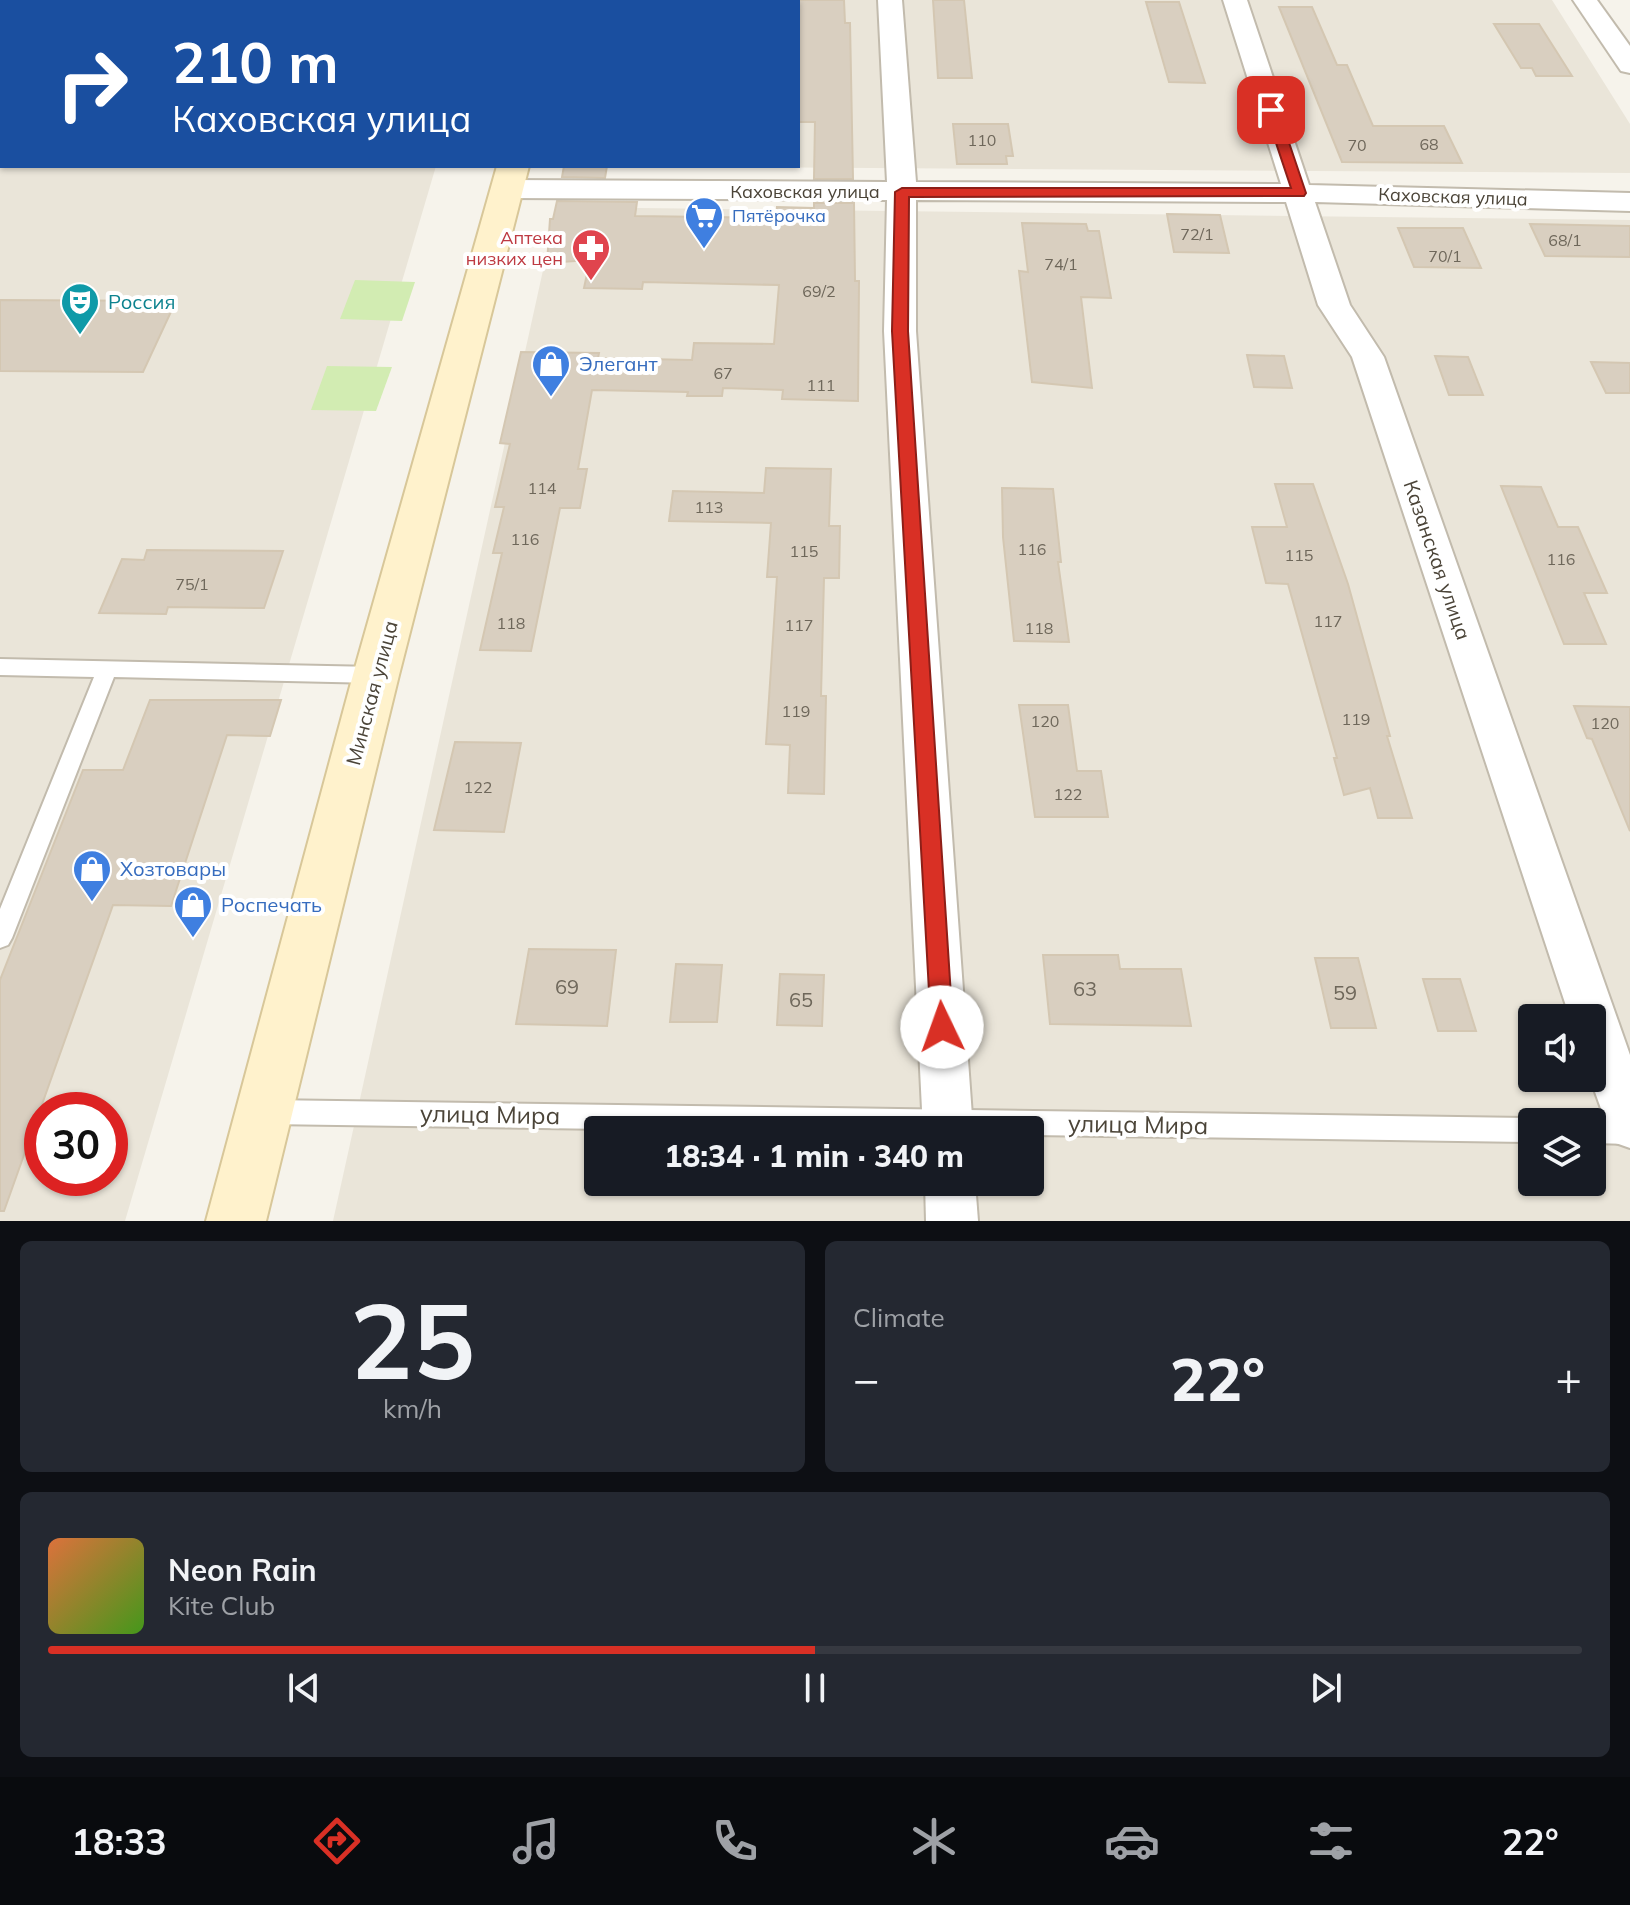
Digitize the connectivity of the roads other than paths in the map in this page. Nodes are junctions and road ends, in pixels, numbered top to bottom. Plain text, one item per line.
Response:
1 (890, 0) edge
2 (1235, 0) edge
3 (1585, 0) edge
4 (1630, 65) edge
5 (510, 178) edge
6 (902, 192) junction
7 (1299, 193) junction
8 (1630, 202) edge
9 (0, 667) edge
10 (107, 669) junction
11 (376, 675) junction
12 (0, 938) edge
13 (264, 1112) junction
14 (947, 1116) edge
15 (584, 1119) edge
16 (1630, 1125) edge
17 (1044, 1127) edge
18 (1518, 1130) edge
19 (1606, 1131) edge
20 (1630, 1132) edge
21 (951, 1196) edge
22 (236, 1221) edge
23 (952, 1221) edge

1 - 6 street
2 - 7 street, Казанская улица
3 - 4 street
5 - 6 street, Каховская улица
5 - 11 main road, Минская улица
6 - 7 street, Каховская улица
6 - 14 street
7 - 8 street, Каховская улица
7 - 16 street, Казанская улица
9 - 10 lane
10 - 11 lane
10 - 12 lane
11 - 13 main road, Минская улица
13 - 15 lane, улица Мира
13 - 22 main road, Минская улица
17 - 18 lane, улица Мира
19 - 20 lane
21 - 23 street

